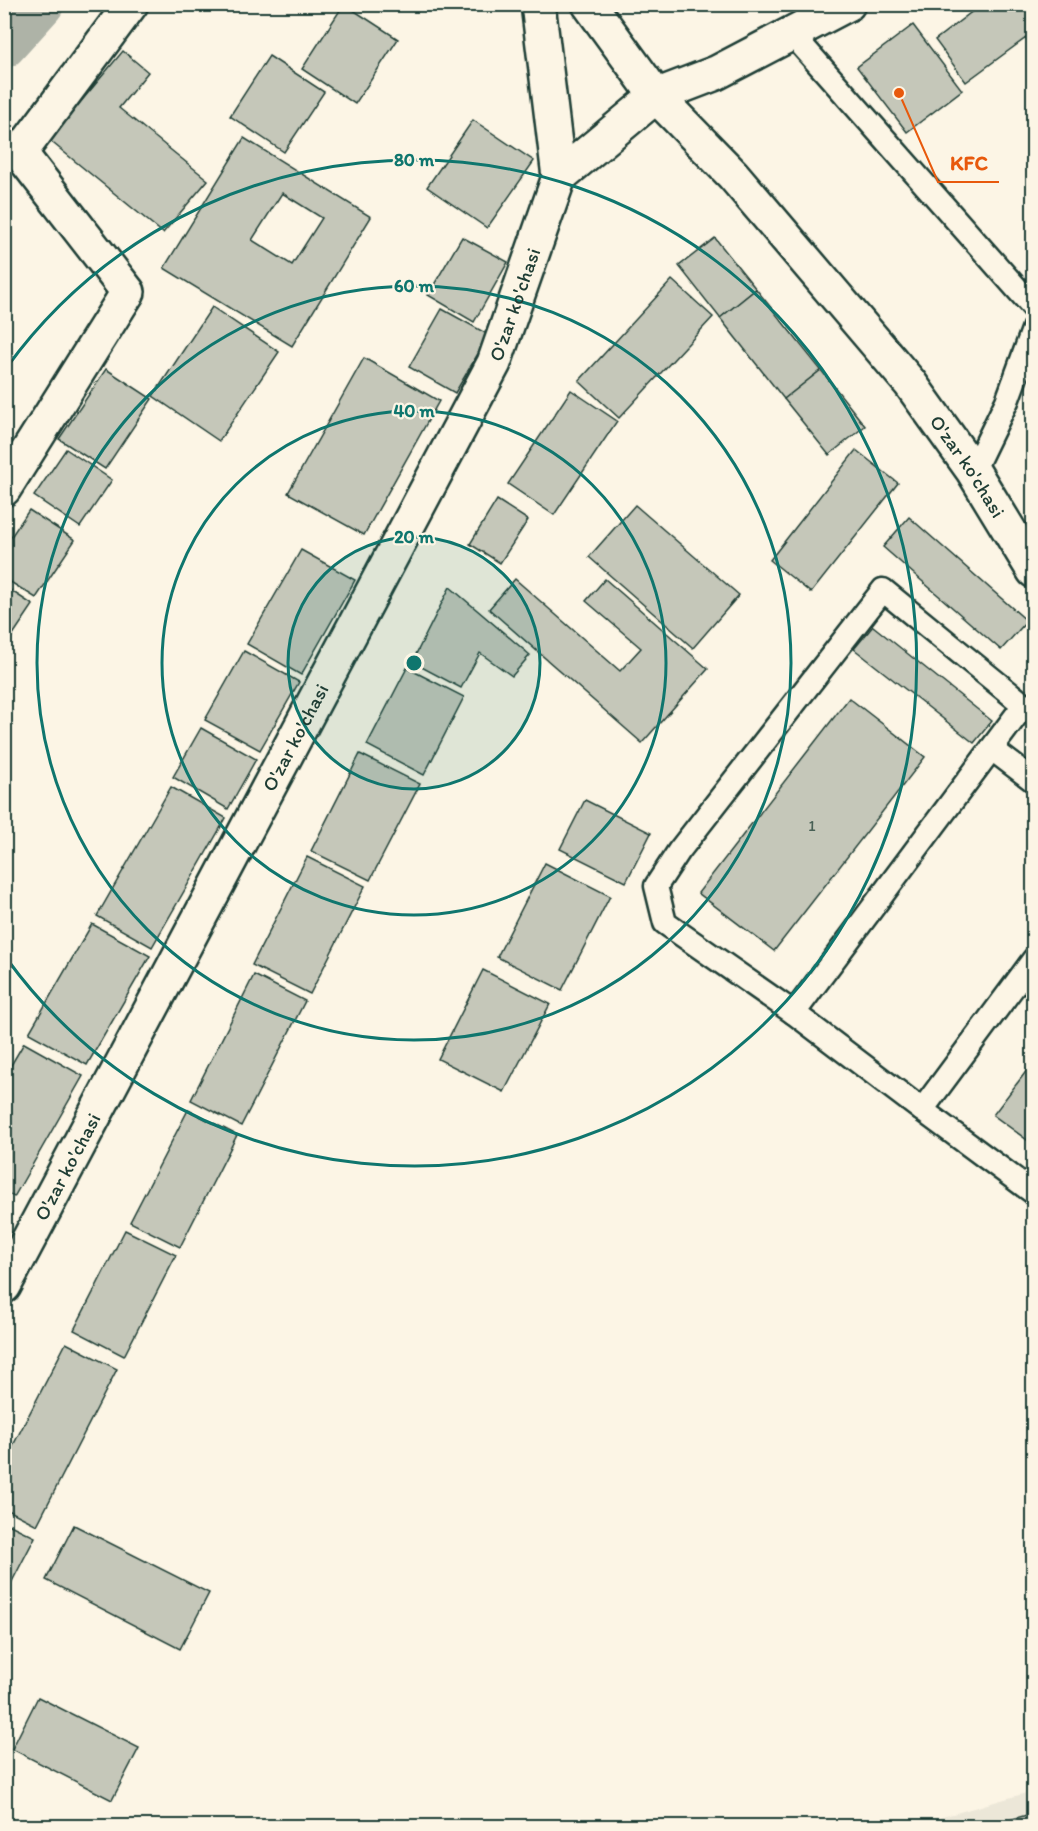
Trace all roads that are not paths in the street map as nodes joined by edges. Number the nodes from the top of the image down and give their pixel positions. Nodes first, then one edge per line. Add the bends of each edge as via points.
1 (131, 4) edge
2 (538, 4) edge
3 (589, 4) edge
4 (848, 4) edge
5 (791, 33) junction
6 (657, 96) junction
7 (12, 155) edge
8 (559, 177) junction
9 (1034, 308) edge
10 (1034, 327) edge
11 (973, 471) junction
12 (4, 489) edge
13 (1034, 571) edge
14 (1029, 705) edge
15 (992, 748) junction
16 (1034, 781) edge
17 (1034, 959) edge
18 (794, 1013) junction
19 (922, 1110) junction
20 (1034, 1193) edge
21 (4, 1286) edge

1 - 7 street
2 - 8 street
3 - 6 street, O'zar ko'chasi
4 - 5 street
5 - 6 street via 716,73
5 - 9 lane
6 - 8 street
6 - 11 street, O'zar ko'chasi via 733,175 902,374
7 - 12 street via 128,292
8 - 21 street, O'zar ko'chasi via 494,363
10 - 11 lane via 1007,401
11 - 13 street, O'zar ko'chasi
14 - 15 lane
14 - 18 lane via 884,590 679,851 656,886 665,923
15 - 16 lane
15 - 18 lane
17 - 19 lane
18 - 19 lane
19 - 20 lane

